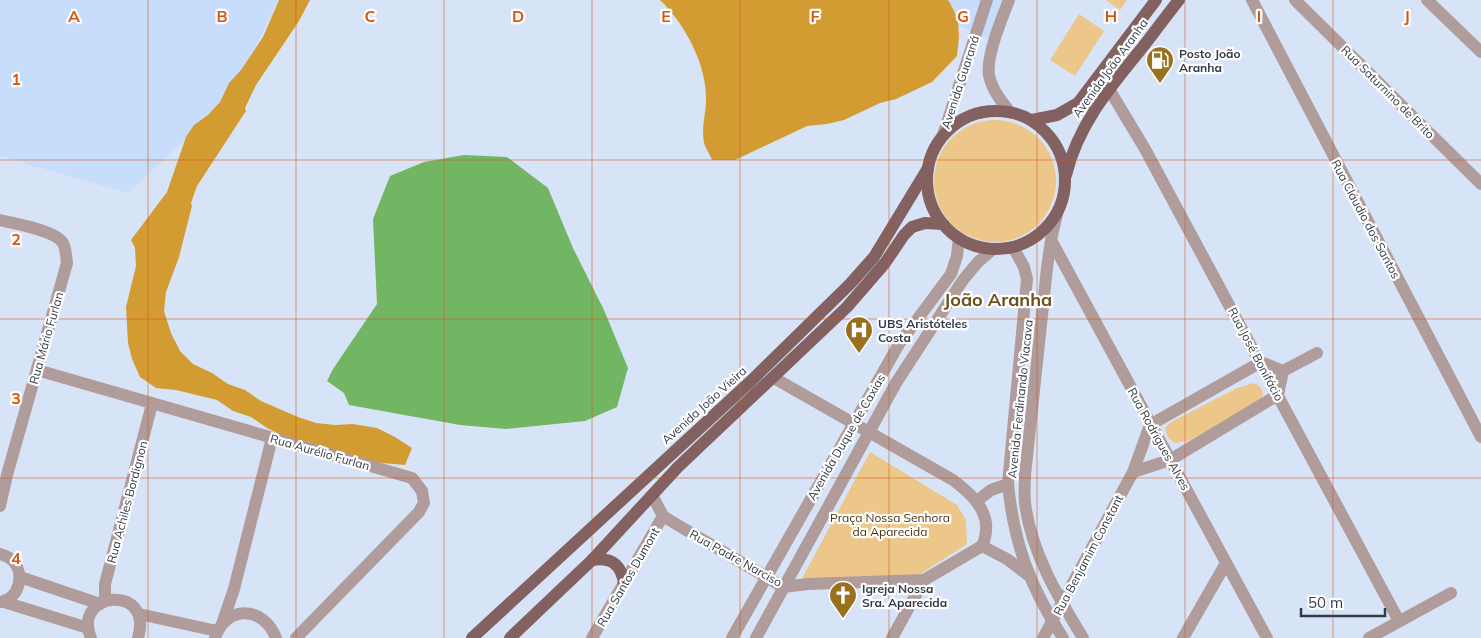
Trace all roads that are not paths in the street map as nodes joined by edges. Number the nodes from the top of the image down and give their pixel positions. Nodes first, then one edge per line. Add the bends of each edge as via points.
1 (987, 0) edge
2 (1009, 0) edge
3 (1156, 0) edge
4 (1179, 0) edge
5 (1252, 0) edge
6 (1295, 0) edge
7 (1427, 0) edge
8 (1478, 44) edge
9 (1110, 89) junction
10 (1010, 112) junction
11 (1032, 120) junction
12 (943, 135) junction
13 (928, 168) junction
14 (1065, 179) junction
15 (1481, 184) edge
16 (1058, 210) junction
17 (0, 220) edge
18 (942, 224) junction
19 (958, 238) junction
20 (1051, 240) junction
21 (1013, 247) junction
22 (993, 249) junction
23 (1317, 353) dead end
24 (1261, 362) junction
25 (37, 370) junction
26 (1283, 372) junction
27 (774, 378) junction
28 (1278, 395) junction
29 (152, 404) junction
30 (853, 424) junction
31 (1150, 425) junction
32 (870, 433) junction
33 (1481, 437) edge
34 (272, 438) junction
35 (1170, 460) junction
36 (1133, 472) junction
37 (3, 474) edge
38 (1008, 484) junction
39 (652, 495) junction
40 (977, 501) junction
41 (0, 506) edge
42 (664, 516) junction
43 (982, 546) junction
44 (0, 554) edge
45 (592, 560) junction
46 (1226, 563) junction
47 (1029, 575) junction
48 (766, 576) junction
49 (20, 577) junction
50 (924, 580) junction
51 (624, 583) junction
52 (783, 586) junction
53 (234, 589) junction
54 (1451, 593) dead end
55 (2, 602) edge
56 (102, 602) junction
57 (1062, 604) junction
58 (139, 614) junction
59 (240, 614) junction
60 (1399, 621) junction
61 (1052, 622) junction
62 (308, 626) junction
63 (218, 631) edge
64 (90, 633) edge
65 (138, 638) edge
66 (276, 638) edge
67 (296, 638) edge
68 (472, 638) edge
69 (510, 638) edge
70 (592, 638) edge
71 (732, 638) edge
72 (756, 638) edge
73 (892, 638) edge
74 (1043, 638) edge
75 (1063, 638) edge
76 (1083, 638) edge
77 (1183, 638) edge
78 (1267, 638) edge
79 (1369, 638) edge

1 - 12 street, Avenida Guaraná
2 - 10 street, Avenida Guaraná via 989,66 989,76
3 - 11 main road, Avenida João Aranha via 1078,103 1057,115
4 - 9 main road, Avenida João Aranha
5 - 33 street, Rua Cláudio dos Santos
6 - 15 street, Rua Saturnino de Brito
7 - 8 street
9 - 14 main road, Avenida João Aranha via 1082,129
9 - 24 street, Rua José Bonifácio
10 - 11 main road
10 - 12 main road via 992,110 973,114 957,122
11 - 14 main road via 1059,150
12 - 13 main road
13 - 18 main road via 927,188 932,207
13 - 68 main road, Avenida João Vieira via 874,257 850,284 751,381
14 - 16 main road via 1064,195
16 - 20 street, Avenida Ferdinando Viacava
16 - 21 main road via 1040,234
17 - 25 street, Rua Mário Furlan via 56,236 66,252 67,263
18 - 19 main road
18 - 27 main road via 925,223 912,227 847,307
19 - 22 main road via 975,246
19 - 30 street, Avenida Duque de Caxias via 958,256 951,274 899,344
20 - 31 street, Rua Rodrigues Alves
20 - 57 street, Avenida Ferdinando Viacava via 1025,475 1025,503 1042,564
21 - 22 main road
21 - 38 street, Avenida Ferdinando Viacava via 1027,279
22 - 32 street, Avenida Duque de Caxias via 963,280 896,383
23 - 26 street
24 - 26 street
24 - 28 street, Rua José Bonifácio
24 - 31 street
25 - 29 street, Rua Aurélio Furlan
25 - 37 street, Rua Mário Furlan
26 - 28 street
27 - 30 street
27 - 39 main road
28 - 35 street
28 - 60 street, Rua José Bonifácio
29 - 34 street, Rua Aurélio Furlan
29 - 56 street, Rua Achiles Bordignon
30 - 32 street
30 - 48 street, Avenida Duque de Caxias
31 - 35 street, Rua Rodrigues Alves
31 - 36 street, Rua Benjamim Constant
32 - 40 street via 953,480
32 - 52 street, Avenida Duque de Caxias
34 - 53 street
34 - 62 street, Rua Aurélio Furlan via 412,478 422,491 424,503 419,512
35 - 36 street
35 - 46 street, Rua Rodrigues Alves
36 - 57 street, Rua Benjamim Constant
37 - 41 street, Rua Mário Furlan
38 - 40 street via 991,490
38 - 47 street, Avenida Ferdinando Viacava via 1019,548
39 - 42 street, Rua Padre Narciso
39 - 45 main road
40 - 43 street via 986,524 986,538
42 - 48 street, Rua Padre Narciso
42 - 51 street, Rua Santos Dumont
43 - 47 street
43 - 50 street, Rua Padre Narciso
44 - 49 street via 14,562
45 - 51 main road via 615,563 620,568
45 - 69 main road
46 - 77 street
46 - 78 street, Rua Rodrigues Alves
47 - 61 street, Avenida Ferdinando Viacava
48 - 52 street, Rua Padre Narciso
48 - 71 street, Avenida Duque de Caxias
49 - 55 street via 19,587 13,596
49 - 56 street
50 - 52 street, Rua Padre Narciso
50 - 73 street
51 - 70 street, Rua Santos Dumont
52 - 72 street, Avenida Duque de Caxias
53 - 59 street
53 - 63 street
54 - 60 street
55 - 64 street
56 - 58 street via 124,601
56 - 64 street via 90,614
57 - 61 street, Rua Benjamim Constant
57 - 76 street, Avenida Ferdinando Viacava
58 - 63 street
58 - 65 street via 142,627
59 - 63 street via 230,617
59 - 66 street via 249,613 266,621
60 - 79 street
61 - 74 street, Rua Benjamim Constant
61 - 75 street, Avenida Ferdinando Viacava
62 - 66 street, Rua Aurélio Furlan
62 - 67 street, Rua Aurélio Furlan

